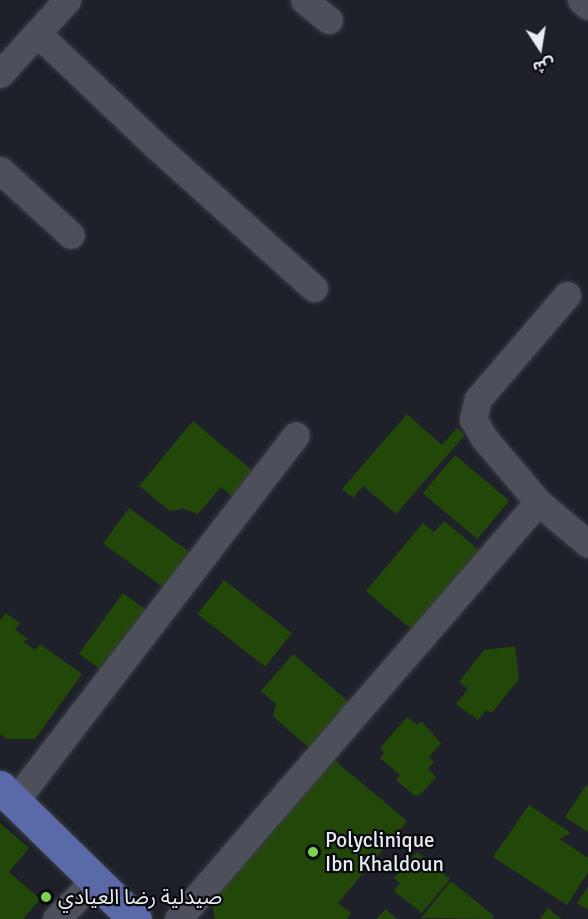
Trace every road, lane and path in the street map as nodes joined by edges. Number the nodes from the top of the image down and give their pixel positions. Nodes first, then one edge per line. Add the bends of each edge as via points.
1 (304, 0) edge
2 (581, 0) edge
3 (56, 4) edge
4 (588, 6) edge
5 (329, 20) dead end
6 (37, 33) junction
7 (0, 74) edge
8 (0, 170) edge
9 (71, 235) dead end
10 (314, 288) dead end
11 (567, 295) dead end
12 (296, 435) dead end
13 (538, 502) junction
14 (588, 544) edge
15 (8, 794) edge
16 (96, 879) junction
17 (56, 919) edge
18 (135, 919) edge
19 (178, 919) edge

1 - 5 street
2 - 4 street
3 - 6 street
6 - 7 street
6 - 10 street
8 - 9 street
11 - 13 street via 478,399 473,419 484,438
12 - 15 street
13 - 14 street
13 - 19 street
15 - 16 main road
16 - 17 street
16 - 18 main road

